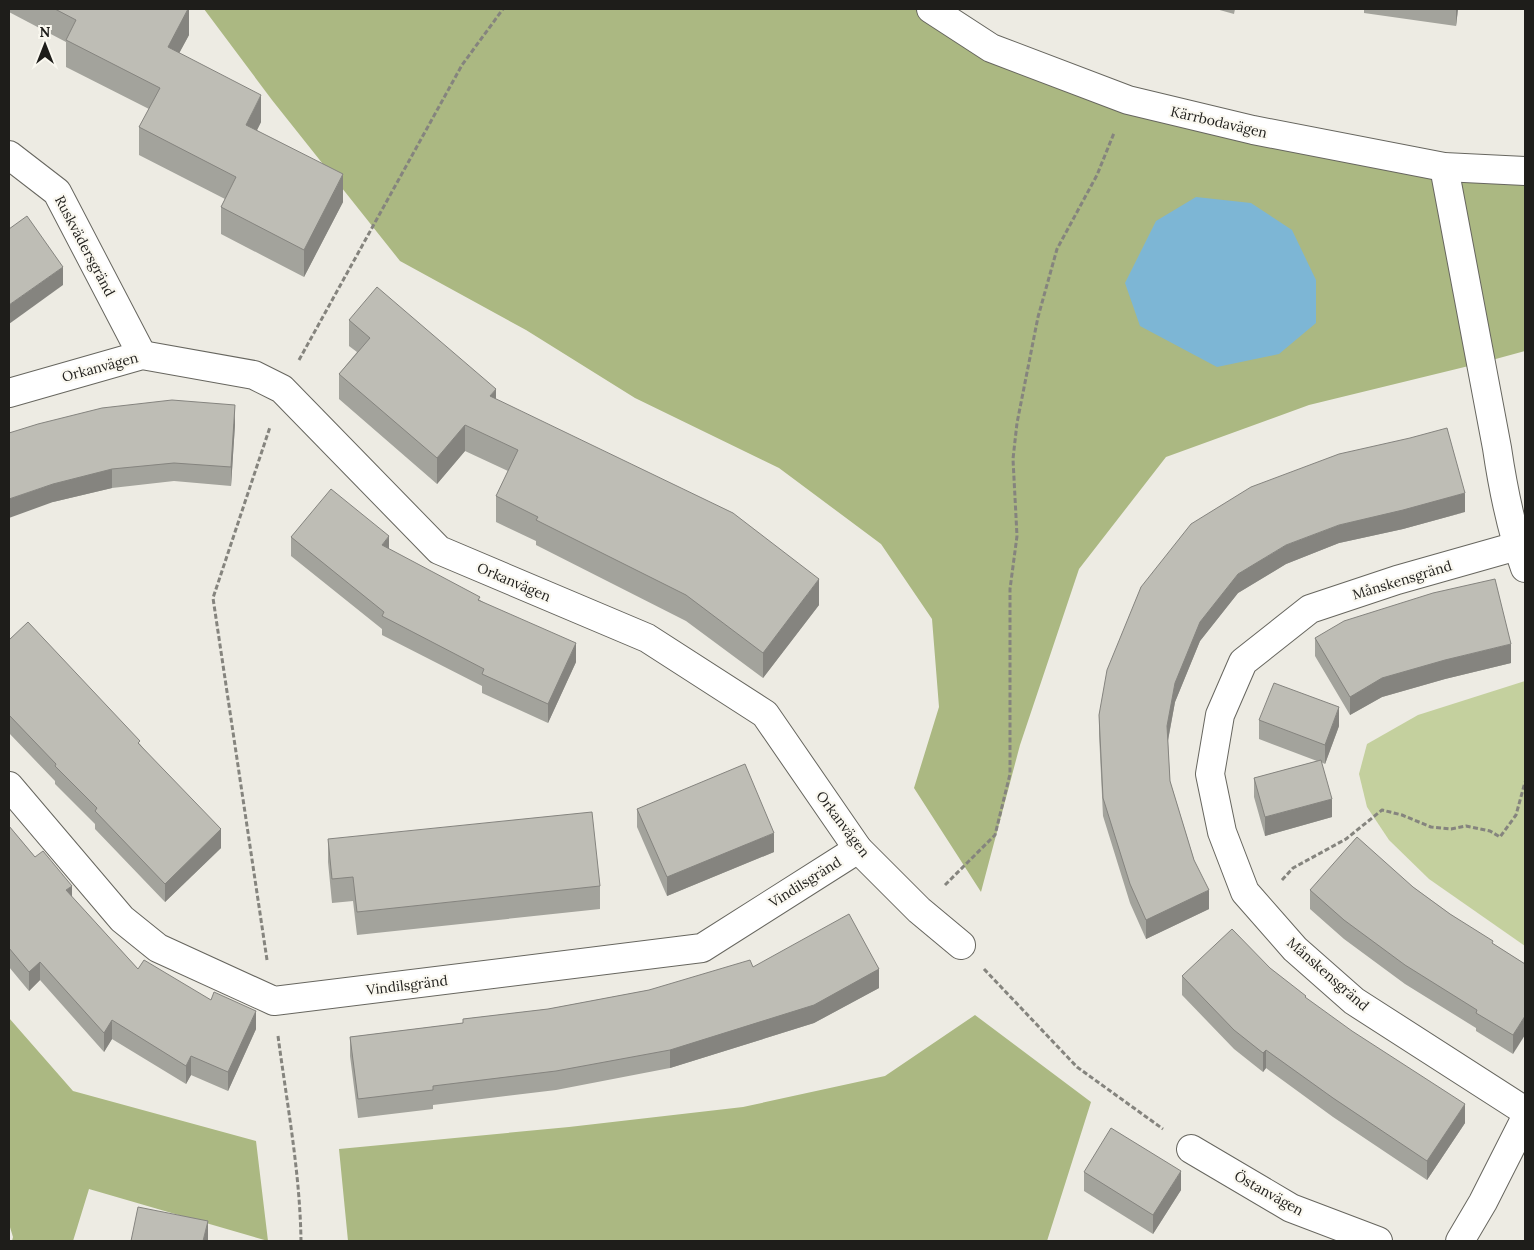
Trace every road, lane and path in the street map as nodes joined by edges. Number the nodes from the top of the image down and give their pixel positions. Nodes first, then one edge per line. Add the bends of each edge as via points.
1 (503, 9) edge
2 (931, 9) edge
3 (1128, 100) junction
4 (9, 155) edge
5 (1444, 167) junction
6 (1525, 171) edge
7 (142, 354) junction
8 (282, 389) junction
9 (9, 393) edge
10 (1521, 557) edge
11 (1525, 782) edge
12 (9, 786) edge
13 (858, 849) junction
14 (1257, 905) junction
15 (919, 910) junction
16 (961, 945) joint
17 (274, 1001) junction
18 (1525, 1112) edge
19 (1525, 1119) edge
20 (1191, 1149) joint
21 (301, 1241) edge
22 (1378, 1241) edge
23 (1460, 1241) edge

1 - 8 path via 462,65
2 - 3 street, Kärrbodavägen via 991,48
3 - 5 street, Kärrbodavägen via 1253,130
3 - 15 path via 1097,175 1057,249 1038,317 1017,423 1013,459 1017,536 1010,589 1010,774 995,836
4 - 7 street, Ruskvädersgränd via 57,192
5 - 6 street, Kärrbodavägen
5 - 10 street via 1504,495
7 - 8 street, Orkanvägen via 254,375
7 - 9 street, Orkanvägen
8 - 13 street, Orkanvägen via 439,550 647,638 765,714
8 - 17 path via 213,598
10 - 14 street, Månskensgränd via 1397,580 1310,609 1243,662 1220,715 1210,774 1222,832 1246,892
11 - 14 path via 1516,815 1500,837 1490,831 1466,826 1452,829 1431,827 1382,810 1346,839 1293,868
12 - 17 street via 122,919 158,948
13 - 15 street, Orkanvägen
13 - 17 street, Vindilsgränd via 702,948
14 - 18 street, Månskensgränd via 1295,949 1354,1000
15 - 16 street, Orkanvägen
16 - 20 path via 1077,1067
17 - 21 path via 294,1153
19 - 23 street
20 - 22 street, Östanvägen via 1291,1208

